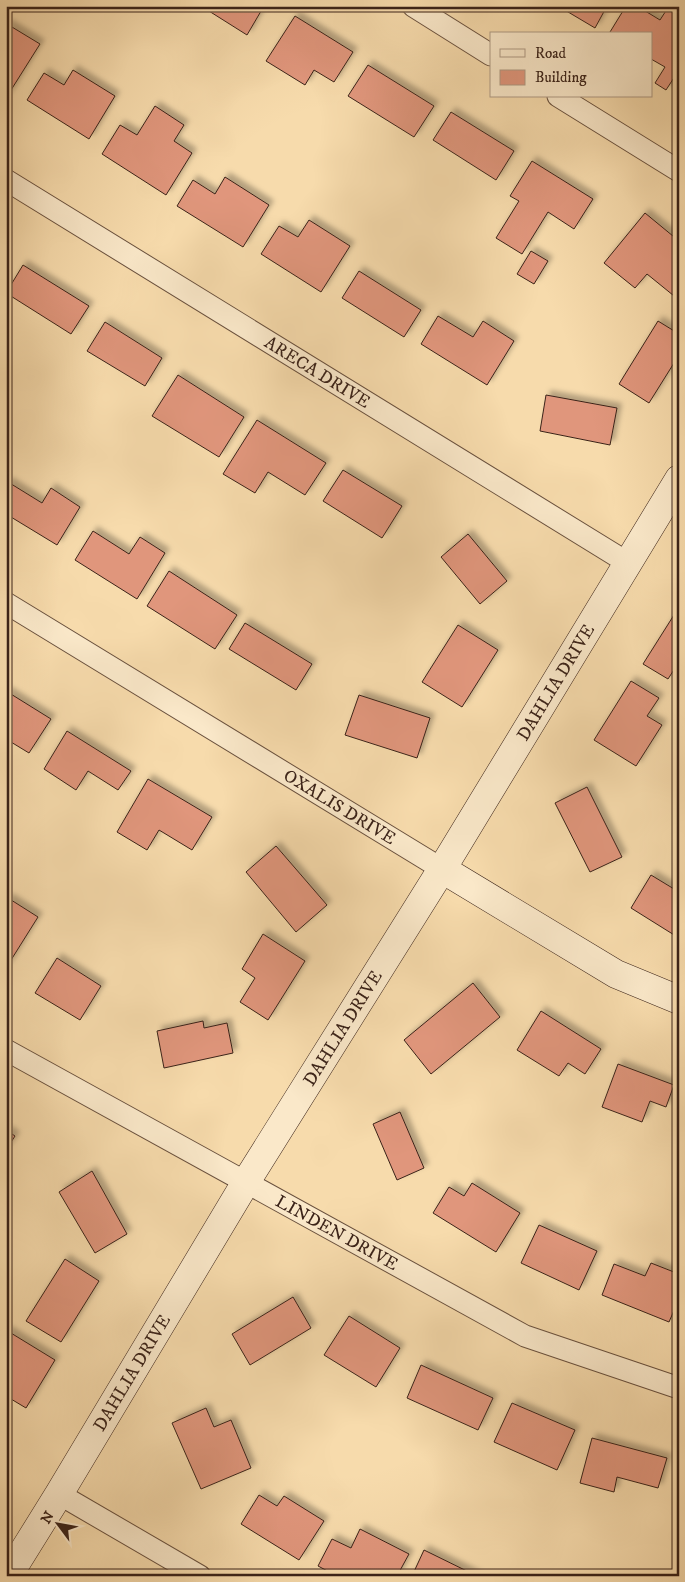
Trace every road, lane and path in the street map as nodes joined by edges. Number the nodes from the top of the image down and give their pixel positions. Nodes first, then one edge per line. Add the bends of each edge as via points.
1 (412, 6) edge
2 (490, 54) edge
3 (561, 98) edge
4 (679, 171) edge
5 (6, 180) edge
6 (679, 479) edge
7 (628, 563) junction
8 (6, 603) edge
9 (442, 869) junction
10 (679, 1000) edge
11 (6, 1050) edge
12 (246, 1182) junction
13 (679, 1388) edge
14 (59, 1494) junction
15 (8, 1576) edge
16 (200, 1576) edge

1 - 2 street
3 - 4 street
5 - 7 street, ARECA DRIVE
6 - 7 street, DAHLIA DRIVE
7 - 9 street, DAHLIA DRIVE
8 - 9 street, OXALIS DRIVE
9 - 10 street, OXALIS DRIVE via 616,974
9 - 12 street, DAHLIA DRIVE
11 - 12 street, LINDEN DRIVE
12 - 13 street, LINDEN DRIVE via 526,1336
12 - 14 street, DAHLIA DRIVE
14 - 15 street, DAHLIA DRIVE
14 - 16 street

